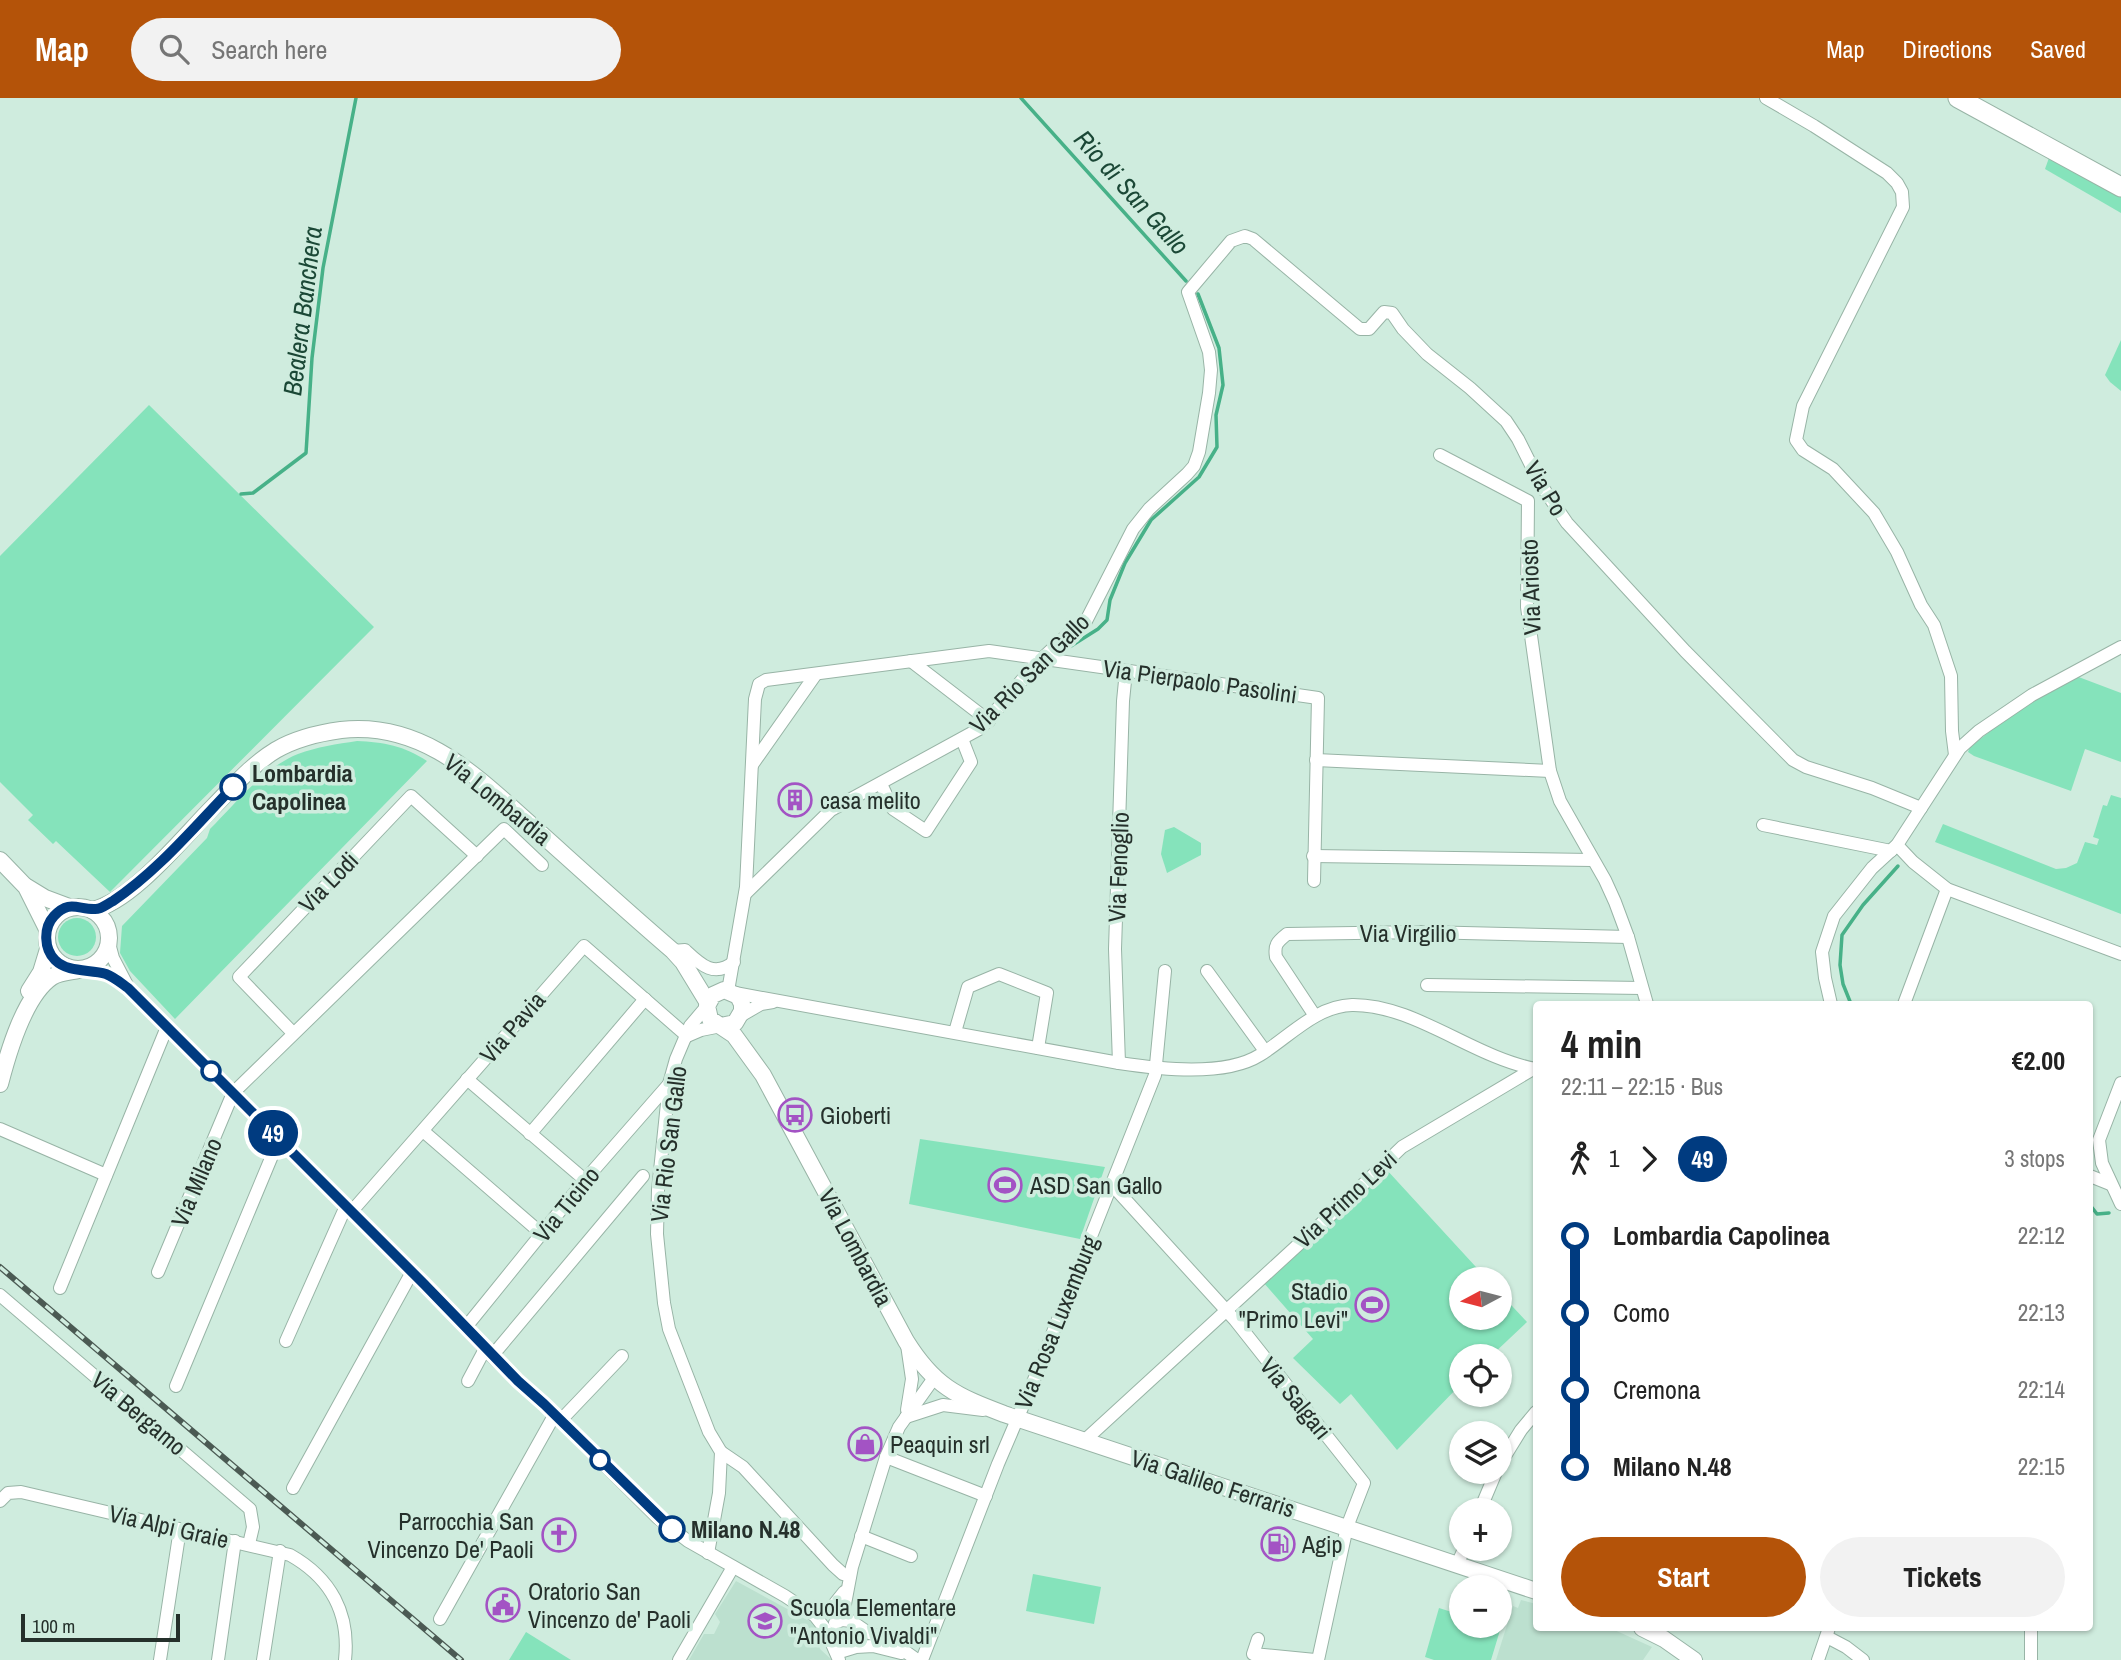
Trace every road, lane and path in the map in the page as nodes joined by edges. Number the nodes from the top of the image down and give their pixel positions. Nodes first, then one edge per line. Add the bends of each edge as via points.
1 (1766, 98) edge
2 (1958, 98) edge
3 (1984, 98) edge
4 (2121, 172) edge
5 (2121, 187) edge
6 (1188, 292) joint
7 (1440, 455) dead end
8 (2121, 647) edge
9 (1043, 660) junction
10 (911, 661) junction
11 (1126, 671) junction
12 (816, 674) junction
13 (989, 721) junction
14 (962, 739) junction
15 (1955, 755) junction
16 (1317, 760) junction
17 (751, 765) junction
18 (1550, 771) junction
19 (881, 784) junction
20 (1921, 808) junction
21 (1763, 825) dead end
22 (1894, 848) junction
23 (477, 856) junction
24 (1313, 856) junction
25 (0, 860) edge
26 (1592, 860) junction
27 (542, 865) dead end
28 (1314, 881) dead end
29 (26, 887) junction
30 (131, 889) junction
31 (1947, 889) junction
32 (745, 894) junction
33 (69, 907) junction
34 (93, 910) junction
35 (47, 929) junction
36 (1628, 937) junction
37 (109, 938) junction
38 (48, 949) junction
39 (2121, 954) edge
40 (678, 956) junction
41 (734, 962) junction
42 (81, 970) junction
43 (1165, 971) dead end
44 (1208, 971) dead end
45 (1427, 985) dead end
46 (128, 988) junction
47 (1642, 988) junction
48 (728, 992) junction
49 (645, 999) junction
50 (1646, 1001) edge
51 (1830, 1001) edge
52 (1905, 1001) edge
53 (777, 1002) junction
54 (707, 1004) junction
55 (742, 1015) junction
56 (1315, 1016) junction
57 (721, 1026) junction
58 (167, 1027) junction
59 (956, 1032) junction
60 (293, 1033) junction
61 (687, 1036) junction
62 (1038, 1048) junction
63 (0, 1050) edge
64 (1265, 1051) junction
65 (1119, 1063) junction
66 (1156, 1068) junction
67 (1533, 1068) edge
68 (1533, 1070) edge
69 (764, 1075) junction
70 (467, 1079) junction
71 (2121, 1083) edge
72 (0, 1084) edge
73 (670, 1084) junction
74 (233, 1093) junction
75 (0, 1129) edge
76 (423, 1131) junction
77 (530, 1134) junction
78 (279, 1139) junction
79 (106, 1175) junction
80 (643, 1176) dead end
81 (2093, 1177) edge
82 (585, 1180) junction
83 (2110, 1184) junction
84 (1112, 1185) junction
85 (2121, 1204) edge
86 (349, 1209) junction
87 (542, 1234) junction
88 (158, 1272) dead end
89 (412, 1272) junction
90 (60, 1288) dead end
91 (0, 1295) edge
92 (1226, 1310) junction
93 (466, 1327) junction
94 (286, 1341) dead end
95 (906, 1341) junction
96 (489, 1352) junction
97 (622, 1356) dead end
98 (934, 1378) junction
99 (468, 1381) dead end
100 (176, 1386) dead end
101 (1010, 1416) junction
102 (1533, 1416) edge
103 (558, 1417) junction
104 (905, 1418) junction
105 (1084, 1441) junction
106 (1512, 1445) edge
107 (721, 1452) junction
108 (886, 1457) junction
109 (293, 1488) dead end
110 (986, 1496) junction
111 (0, 1501) edge
112 (1347, 1527) junction
113 (180, 1529) junction
114 (861, 1536) junction
115 (235, 1541) junction
116 (249, 1544) junction
117 (279, 1551) junction
118 (708, 1553) junction
119 (911, 1556) dead end
120 (1459, 1561) edge
121 (1457, 1565) junction
122 (733, 1567) junction
123 (850, 1579) junction
124 (1533, 1590) edge
125 (785, 1595) junction
126 (820, 1610) junction
127 (440, 1619) dead end
128 (848, 1623) junction
129 (1648, 1631) edge
130 (2031, 1631) edge
131 (1828, 1632) edge
132 (1258, 1639) dead end
133 (831, 1641) junction
134 (852, 1652) edge
135 (915, 1658) edge
136 (160, 1660) edge
137 (218, 1660) edge
138 (263, 1660) edge
139 (345, 1660) edge
140 (679, 1660) edge
141 (839, 1660) edge
142 (1316, 1660) edge
143 (1694, 1660) edge
144 (1818, 1660) edge
145 (1863, 1660) edge
146 (2031, 1660) edge

1 - 15 street via 1887,173 1902,192 1903,207 1803,407 1796,440 1803,450 1833,469 1874,513 1934,625 1951,676
2 - 5 highway
3 - 4 highway
6 - 9 street, Via Rio San Gallo via 1209,352 1210,370 1196,459 1133,529 1086,621
6 - 20 street, Via Po via 1231,241 1245,236 1360,329 1369,329 1384,312 1392,313 1427,354 1506,421 1567,523 1793,760
7 - 18 street, Via Ariosto via 1528,501 1527,607
8 - 15 street via 2032,695 1979,731
9 - 10 street, Via Pierpaolo Pasolini via 989,651
9 - 11 street, Via Pierpaolo Pasolini
9 - 13 street, Via Rio San Gallo
10 - 12 street, Via Pierpaolo Pasolini
10 - 13 street
11 - 16 street, Via Pierpaolo Pasolini via 1318,698
11 - 65 street, Via Fenoglio via 1115,949
12 - 17 street
12 - 17 street, Via Pierpaolo Pasolini via 759,684
13 - 14 street, Via Rio San Gallo
14 - 19 street, Via Rio San Gallo
14 - 19 street via 971,762 926,831 893,809
15 - 20 street
16 - 18 street
16 - 24 street, Via Pierpaolo Pasolini
17 - 32 street
18 - 26 street via 1560,801
19 - 32 street, Via Rio San Gallo via 831,810
20 - 22 street
21 - 22 street
22 - 31 street
22 - 51 street via 1847,898 1826,934 1822,952
23 - 27 street via 504,829
23 - 60 street
23 - 60 street, Via Lodi via 411,796 239,977
24 - 26 street
24 - 28 street, Via Pierpaolo Pasolini
25 - 29 main road
26 - 36 street
29 - 33 main road
29 - 35 main road
30 - 34 main road
30 - 37 main road via 118,907
30 - 40 main road, Via Lombardia via 275,750 313,735 351,729 405,735 438,750 481,781
31 - 39 street
31 - 52 street
32 - 41 street
33 - 34 main road
33 - 35 main road via 55,915
34 - 37 main road via 106,924
35 - 38 main road
36 - 47 street
36 - 56 street, Via Virgilio via 1287,934 1277,942 1276,957
37 - 42 main road via 104,956
37 - 46 street
38 - 42 main road via 56,961
38 - 63 main road via 41,972
40 - 41 street via 685,950 712,971
40 - 48 main road, Via Lombardia via 704,981
40 - 54 main road, Via Lombardia
41 - 48 street
42 - 46 street via 110,975
42 - 72 main road via 59,974 43,986 14,1039
43 - 66 street, Via Rosa Luxemburg
44 - 64 street
45 - 47 street
46 - 58 street
47 - 50 street
48 - 53 street
48 - 54 main road via 713,995
48 - 55 main road via 742,1004
49 - 61 street, Via Pavia
49 - 70 street, Via Pavia via 584,946
49 - 77 street
53 - 55 street via 761,1004
53 - 59 street
54 - 57 main road via 710,1019
54 - 61 street, Via Rio San Gallo
55 - 57 main road via 732,1025
55 - 69 main road, Via Lombardia
56 - 64 street
56 - 67 street via 1350,1005 1383,1008
57 - 61 street, Via Rio San Gallo
57 - 69 main road, Via Lombardia via 734,1035
58 - 74 street
58 - 79 street
59 - 62 street
59 - 62 street via 968,987 999,974 1047,993
60 - 74 street
61 - 73 street, Via Rio San Gallo
62 - 65 street
64 - 66 street via 1237,1065
65 - 66 street
66 - 84 street, Via Rosa Luxemburg
68 - 92 street, Via Primo Levi via 1402,1147
69 - 95 main road, Via Lombardia
70 - 76 street, Via Pavia
70 - 77 street
71 - 83 street via 2099,1140
73 - 82 street, Via Ticino
73 - 107 street, Via Rio San Gallo via 658,1190 663,1303 709,1432
74 - 78 street
74 - 88 street, Via Milano
75 - 79 street
76 - 86 street, Via Pavia
76 - 87 street
77 - 82 street
78 - 86 street
78 - 100 street
79 - 90 street
80 - 96 street
81 - 83 street
82 - 87 street, Via Ticino
83 - 85 street
84 - 92 street, Via Salgari
84 - 101 street, Via Rosa Luxemburg via 1037,1376
86 - 89 street
86 - 94 street, Via Pavia
87 - 93 street, Via Ticino
89 - 93 street
89 - 109 street
91 - 116 street, Via Bergamo via 250,1509 253,1527
92 - 105 street, Via Primo Levi
92 - 112 street, Via Salgari via 1364,1482
93 - 96 street
95 - 98 main road, Via Lombardia
95 - 104 street via 912,1379
96 - 99 street
96 - 103 street
97 - 103 street
98 - 101 main road, Via Galileo Ferraris via 960,1396
98 - 104 street
101 - 104 street via 943,1405
101 - 105 main road, Via Galileo Ferraris
101 - 110 street, Via Rosa Luxemburg
102 - 106 street
103 - 118 street via 658,1517
103 - 127 street
104 - 108 street
105 - 112 main road, Via Galileo Ferraris
107 - 118 street
107 - 123 street, Via Rio San Gallo via 743,1467
108 - 110 street
108 - 114 street
110 - 135 street, Via Rosa Luxemburg
111 - 113 street, Via Alpi Graie via 8,1493 21,1492
112 - 121 main road, Via Galileo Ferraris
112 - 142 street
113 - 115 street, Via Alpi Graie
113 - 136 street
114 - 119 street
114 - 123 street
115 - 116 street, Via Alpi Graie
115 - 137 street
116 - 117 street, Via Alpi Graie
117 - 138 street
117 - 139 street, Via Alpi Graie via 302,1561 328,1589 345,1623
118 - 122 street
120 - 121 street
121 - 124 main road, Via Galileo Ferraris
122 - 125 street
122 - 140 street
123 - 126 street via 832,1607
123 - 128 street
125 - 126 street
125 - 133 street via 815,1616
126 - 128 street
128 - 133 street via 831,1627
128 - 134 street via 860,1639
128 - 135 street via 889,1640
129 - 143 main road
130 - 146 street
131 - 144 street
131 - 145 street
132 - 142 street via 1254,1654
133 - 134 street
133 - 141 street
134 - 135 street via 873,1646

